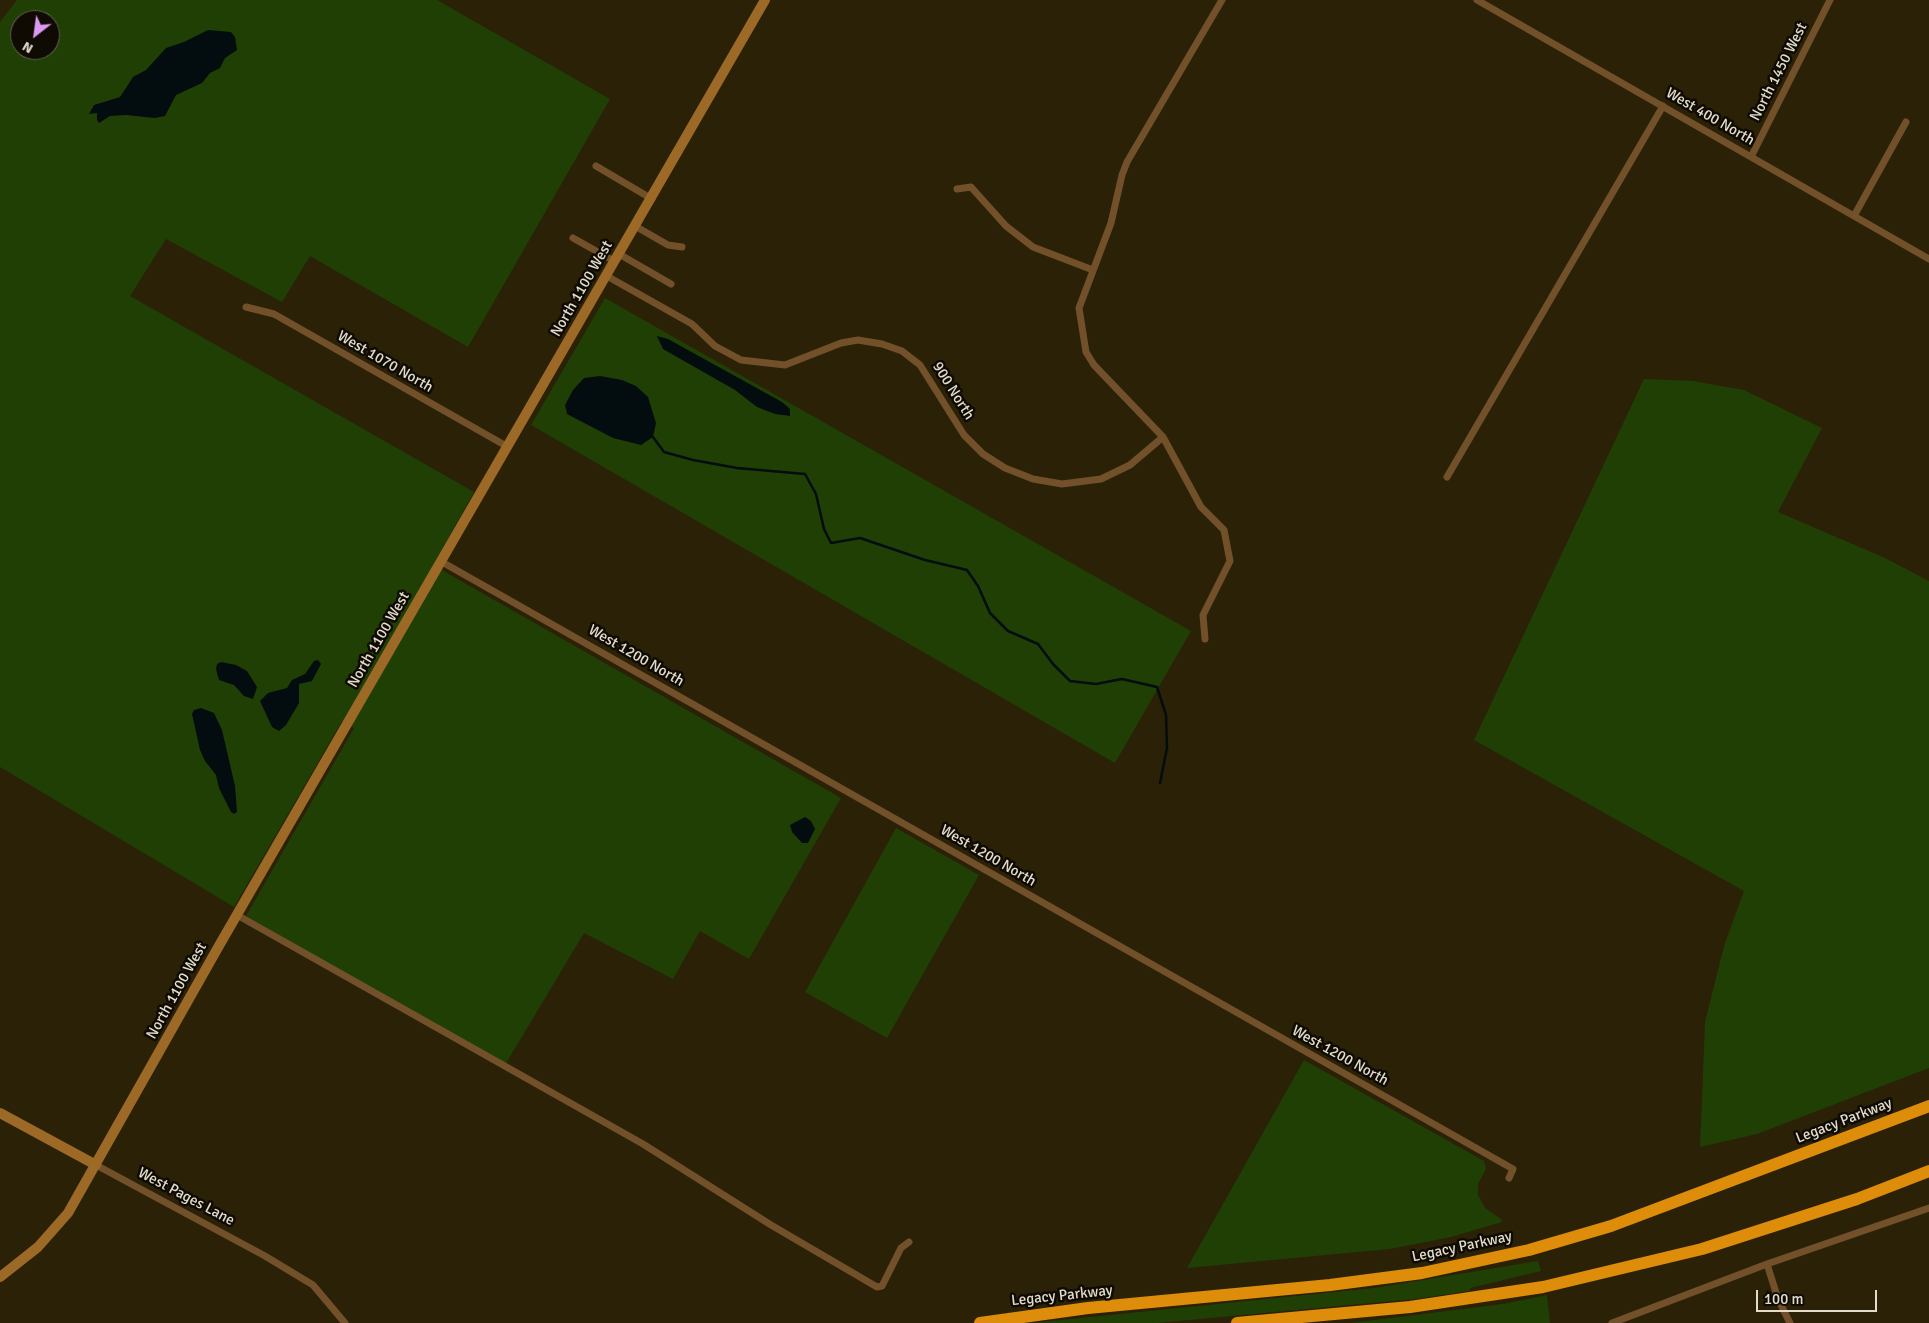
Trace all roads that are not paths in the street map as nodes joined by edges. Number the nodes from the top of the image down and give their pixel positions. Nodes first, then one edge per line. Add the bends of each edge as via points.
1 (765, 0) edge
2 (1222, 0) edge
3 (1477, 0) edge
4 (1830, 0) edge
5 (1663, 106) junction
6 (1906, 122) dead end
7 (1751, 157) junction
8 (596, 166) dead end
9 (957, 189) dead end
10 (652, 199) junction
11 (1854, 216) junction
12 (635, 226) junction
13 (573, 238) dead end
14 (682, 247) dead end
15 (617, 257) junction
16 (1929, 259) edge
17 (1093, 270) junction
18 (605, 275) junction
19 (671, 284) dead end
20 (246, 307) dead end
21 (1163, 436) junction
22 (508, 447) junction
23 (1447, 477) dead end
24 (442, 562) junction
25 (1205, 639) dead end
26 (237, 915) junction
27 (1929, 1106) edge
28 (0, 1113) edge
29 (96, 1165) junction
30 (1929, 1171) edge
31 (1509, 1178) dead end
32 (1929, 1208) edge
33 (909, 1242) dead end
34 (1767, 1264) junction
35 (0, 1278) edge
36 (345, 1323) edge
37 (980, 1323) edge
38 (1237, 1323) edge
39 (1612, 1323) edge
40 (1790, 1323) edge

1 - 10 street, North 1100 West
2 - 17 street via 1127,162 1112,223
3 - 5 street, West 400 North
4 - 7 street, North 1450 West
5 - 7 street, West 400 North
5 - 23 street
6 - 11 street
7 - 11 street, West 400 North
8 - 10 street
9 - 17 street via 971,187 1006,226 1033,247
10 - 12 street, North 1100 West
11 - 16 street, West 400 North
12 - 14 street via 668,245
12 - 15 street, North 1100 West
13 - 15 street
15 - 18 street, North 1100 West
15 - 19 street
17 - 21 street via 1079,308 1086,352 1094,365
18 - 21 street, 900 North via 692,324 715,346 742,360 785,365 840,343 858,340 902,351 920,365 964,435 983,454 1005,468 1033,479 1062,484 1101,479 1130,464
18 - 22 street, North 1100 West
20 - 22 street, West 1070 North via 274,314
21 - 25 street via 1201,507 1224,530 1230,561 1202,615
22 - 24 street, North 1100 West
24 - 26 street, North 1100 West
24 - 31 street, West 1200 North via 1513,1169
26 - 29 street, North 1100 West
26 - 33 street via 643,1144 877,1287 882,1286 901,1248
27 - 37 highway, Legacy Parkway via 1612,1226 1528,1250 1422,1273 1088,1308
28 - 29 street, West Pages Lane
29 - 35 street, North 1100 West via 52,1234
29 - 36 street, West Pages Lane via 313,1285
30 - 38 highway via 1857,1199 1702,1250 1543,1287 1410,1307
32 - 34 street
34 - 39 street
34 - 40 street

